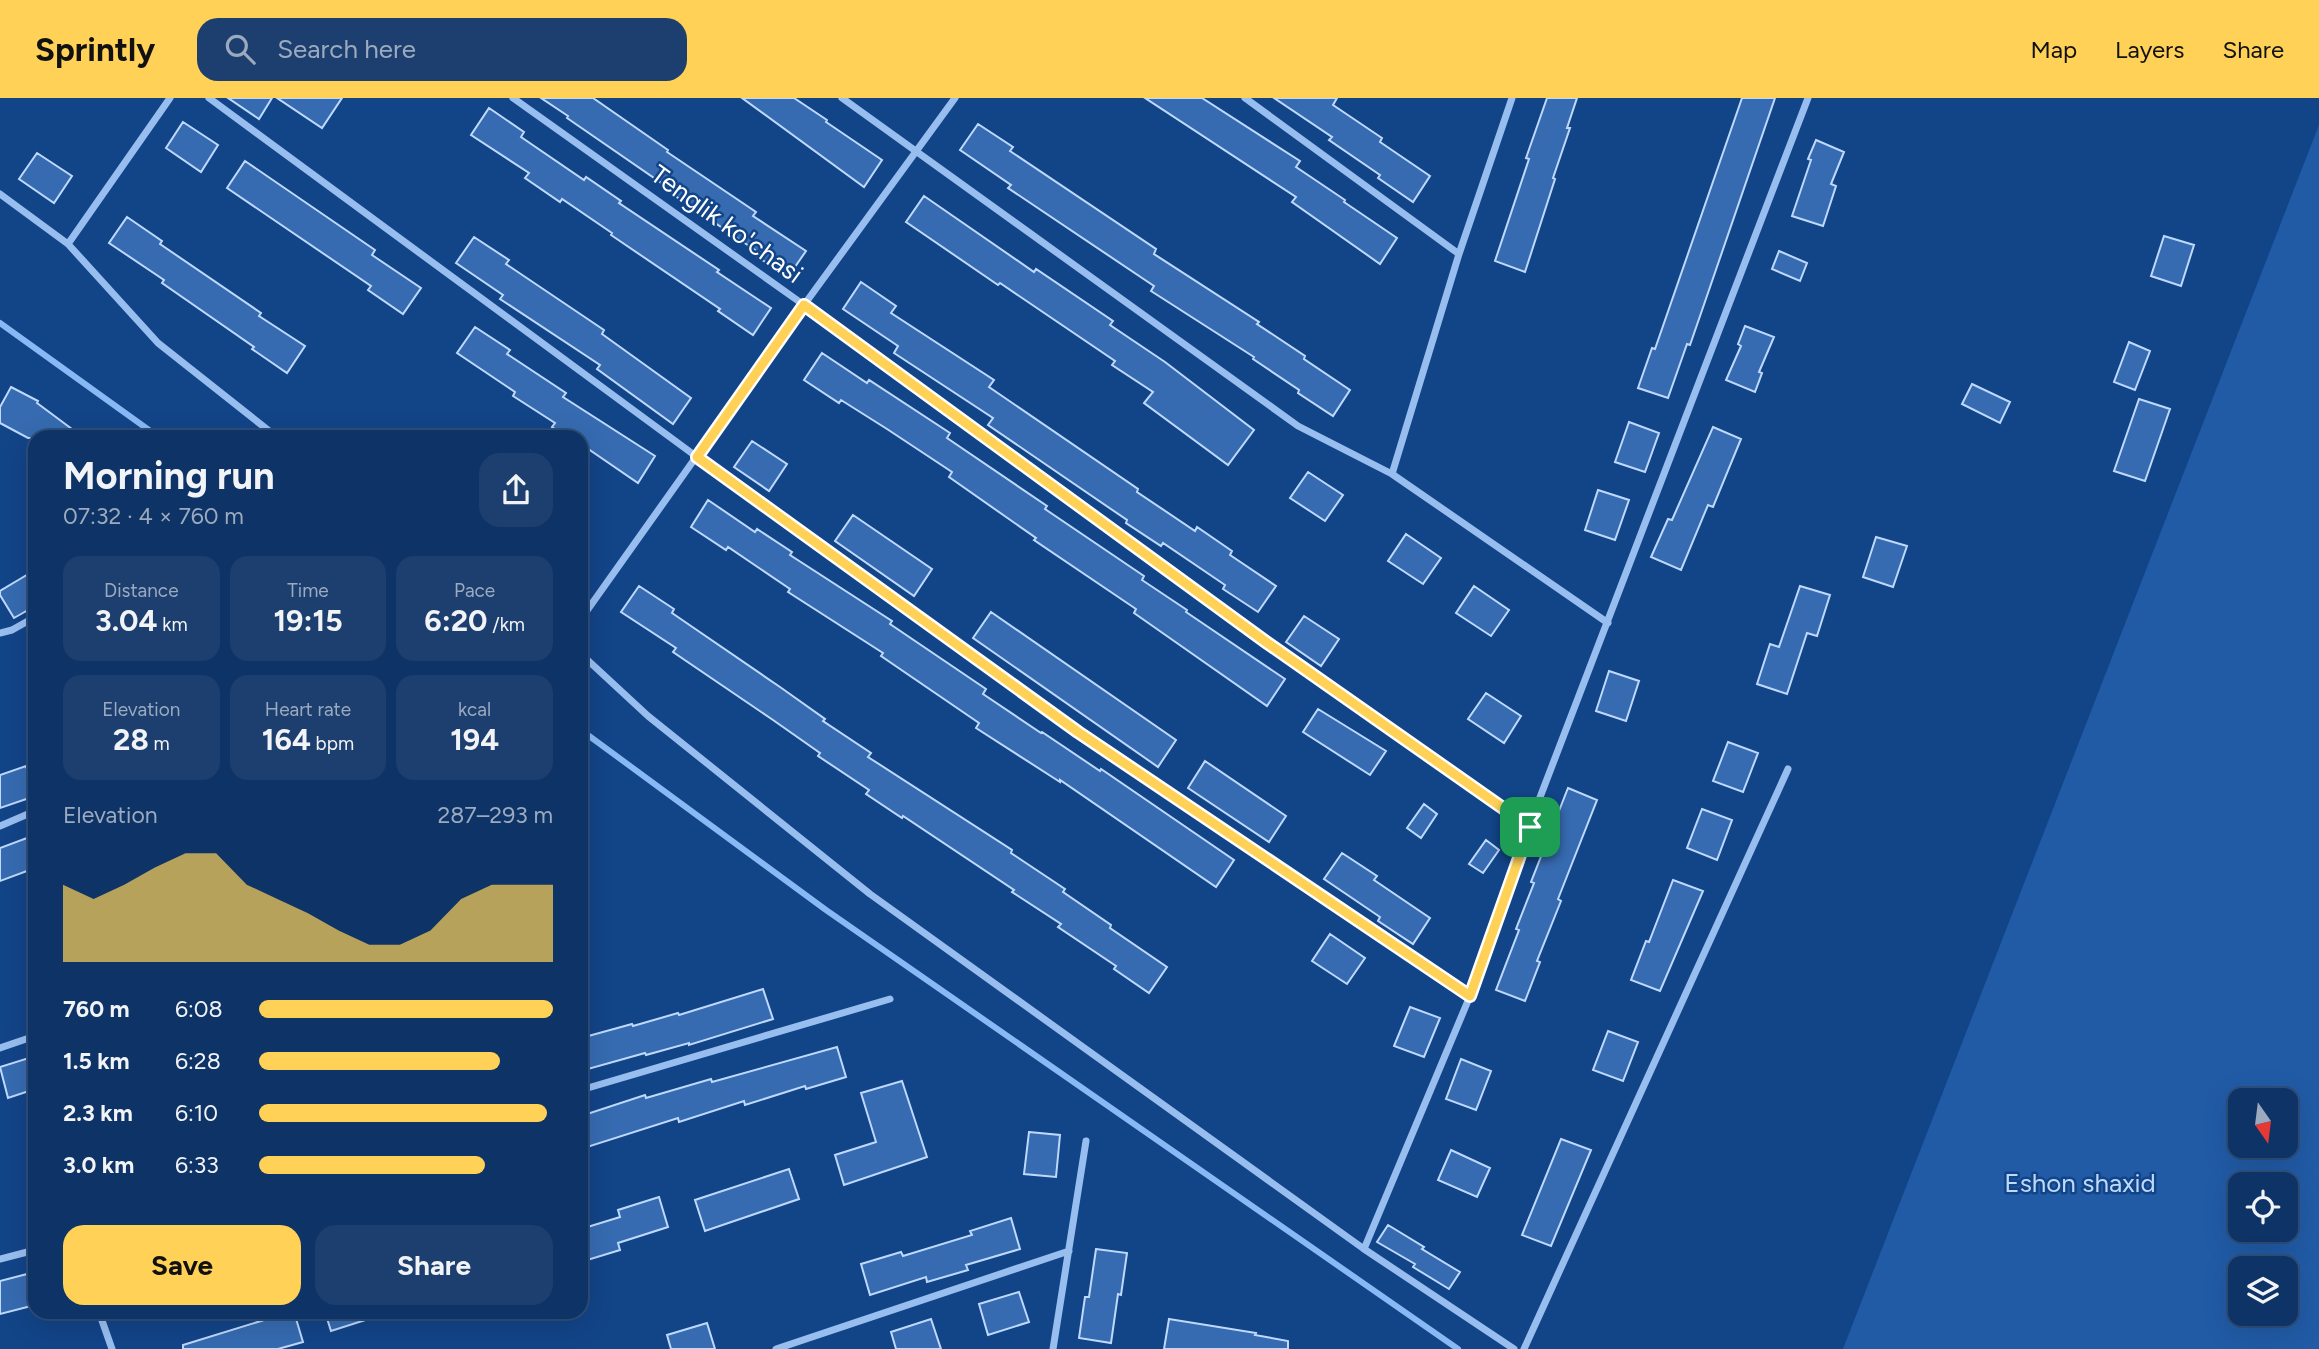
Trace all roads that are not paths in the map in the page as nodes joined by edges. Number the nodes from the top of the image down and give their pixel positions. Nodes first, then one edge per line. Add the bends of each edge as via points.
1 (170, 98) edge
2 (209, 98) edge
3 (513, 98) edge
4 (842, 98) edge
5 (955, 98) edge
6 (1245, 98) edge
7 (1512, 98) edge
8 (1808, 98) edge
9 (916, 151) junction
10 (0, 194) edge
11 (68, 244) junction
12 (1459, 254) junction
13 (804, 305) junction
14 (268, 430) edge
15 (697, 457) junction
16 (1392, 474) junction
17 (588, 609) edge
18 (28, 621) edge
19 (1608, 623) junction
20 (0, 633) edge
21 (588, 660) edge
22 (1788, 769) dead end
23 (28, 814) edge
24 (0, 826) edge
25 (1530, 827) junction
26 (1470, 996) junction
27 (890, 999) dead end
28 (28, 1038) edge
29 (0, 1048) edge
30 (588, 1088) edge
31 (1086, 1140) dead end
32 (1364, 1249) junction
33 (1069, 1251) junction
34 (28, 1252) edge
35 (0, 1259) edge
36 (101, 1319) edge
37 (112, 1349) edge
38 (776, 1349) edge
39 (1054, 1349) edge
40 (1514, 1349) edge
41 (1524, 1349) edge

1 - 11 street
2 - 15 street
3 - 13 street, Tenglik ko'chasi
4 - 9 street
5 - 9 street
6 - 12 street
7 - 12 street
8 - 19 street
9 - 13 street
9 - 16 street via 1298,426
10 - 11 street
11 - 14 street via 158,343
12 - 16 street
13 - 15 street
13 - 25 street, Tenglik ko'chasi via 1266,642
15 - 17 street
15 - 26 street via 1078,732
16 - 19 street
18 - 20 street
19 - 25 street
21 - 32 street via 648,716 870,894
22 - 41 street
23 - 24 street
25 - 26 street
26 - 32 street
27 - 30 street
28 - 29 street
31 - 33 street
32 - 40 street
33 - 38 street
33 - 39 street
34 - 35 street
36 - 37 street

